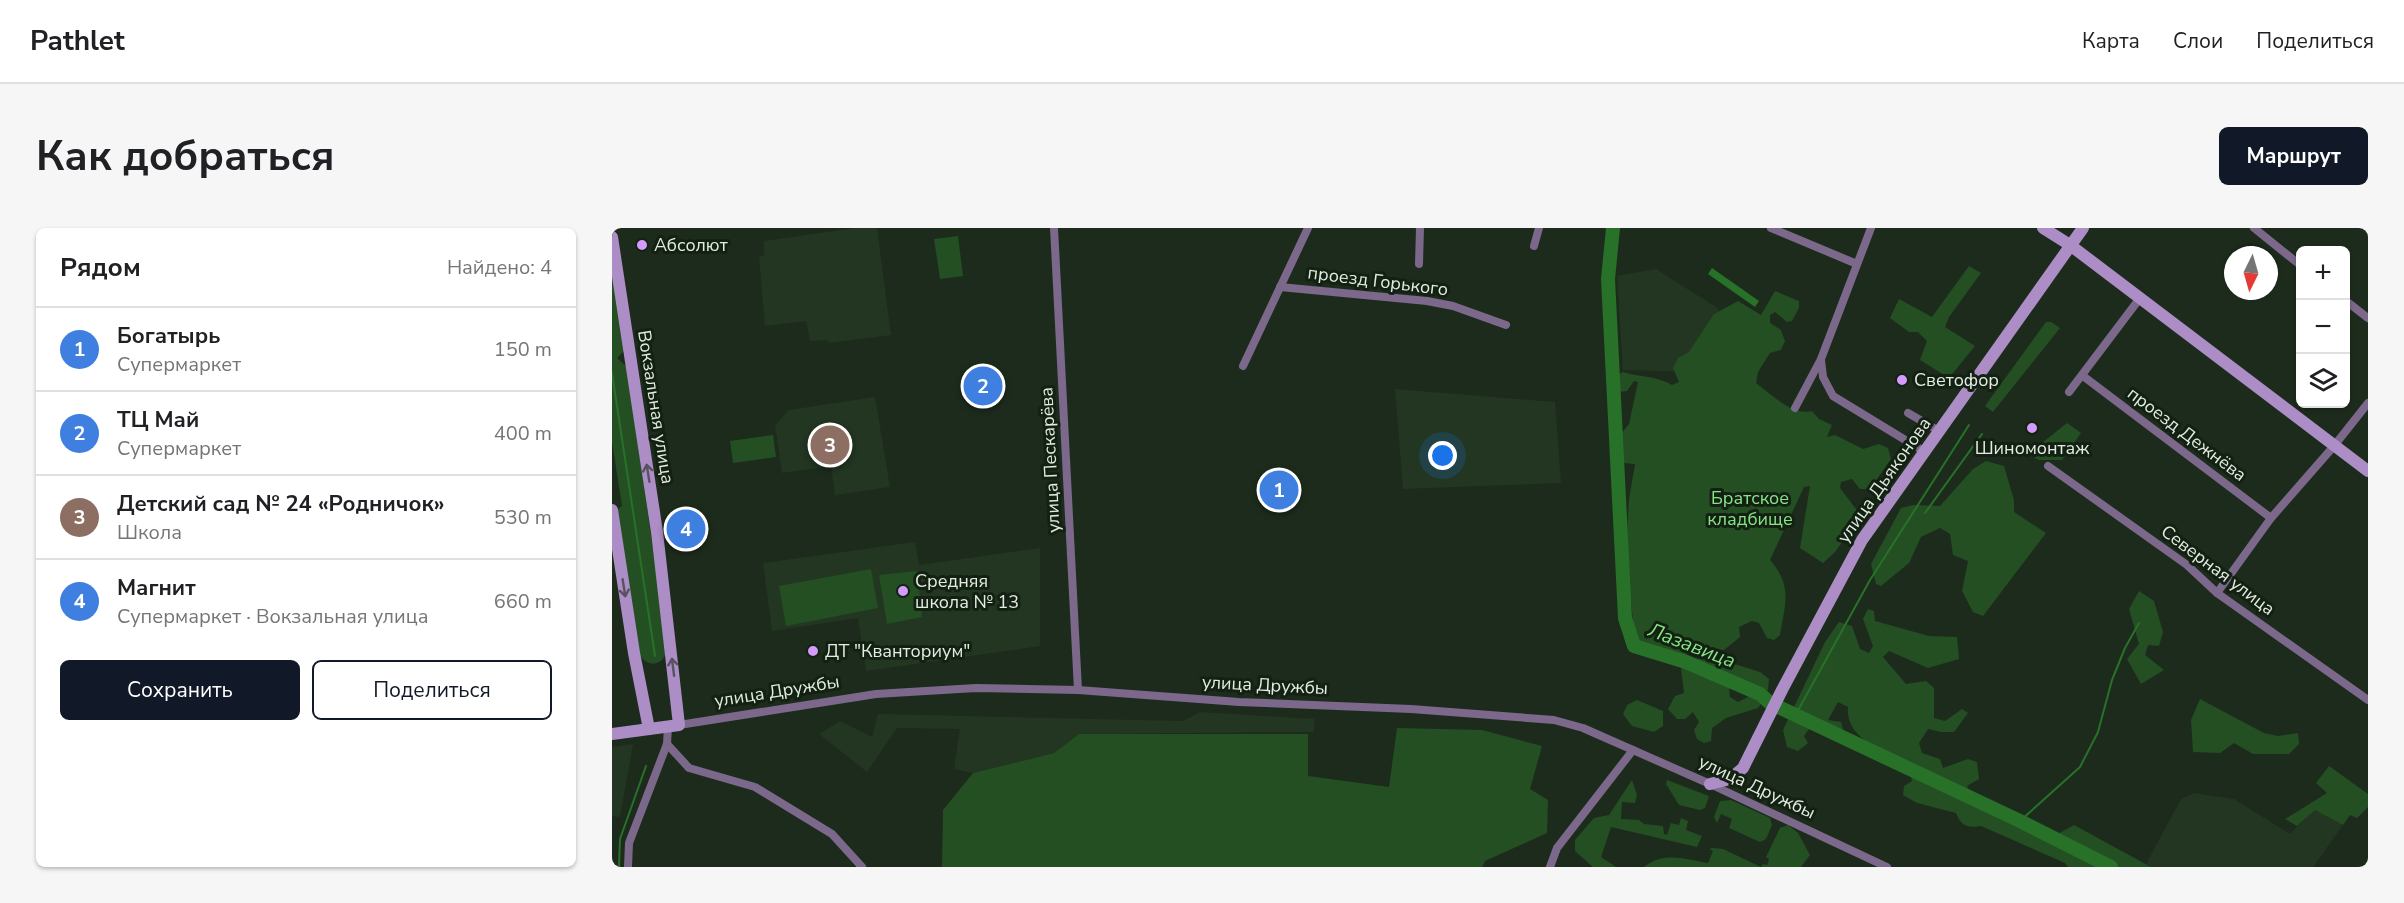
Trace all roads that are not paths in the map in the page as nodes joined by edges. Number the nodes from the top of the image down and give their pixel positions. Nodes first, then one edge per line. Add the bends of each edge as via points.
1 (1054, 228) edge
2 (1308, 228) edge
3 (1420, 228) edge
4 (1539, 228) edge
5 (1771, 228) edge
6 (1871, 228) edge
7 (2043, 228) edge
8 (2083, 228) edge
9 (2254, 228) edge
10 (612, 237) edge
11 (2070, 245) junction
12 (1534, 246) dead end
13 (2296, 261) edge
14 (1419, 264) dead end
15 (1857, 264) junction
16 (1280, 287) junction
17 (2140, 298) junction
18 (2350, 303) edge
19 (2368, 318) edge
20 (1506, 325) dead end
21 (1821, 359) junction
22 (1243, 366) dead end
23 (2083, 376) junction
24 (2069, 392) dead end
25 (2368, 403) edge
26 (1795, 408) dead end
27 (1908, 413) dead end
28 (1940, 431) junction
29 (2334, 446) junction
30 (1924, 452) junction
31 (2048, 466) dead end
32 (2368, 471) edge
33 (612, 510) edge
34 (2271, 518) junction
35 (2217, 593) junction
36 (1078, 690) junction
37 (2368, 700) edge
38 (674, 726) junction
39 (649, 729) junction
40 (612, 734) edge
41 (667, 744) junction
42 (1633, 750) junction
43 (1710, 784) junction
44 (628, 867) edge
45 (862, 867) edge
46 (1550, 867) edge
47 (1887, 867) edge

1 - 36 street, улица Пескарёва
2 - 16 street
3 - 14 street
4 - 12 street
5 - 15 street
6 - 15 street
7 - 11 main road
8 - 11 main road, улица Дьяконова
9 - 13 street
38 -> 10 main road, Вокзальная улица via 657,532
11 - 17 main road
11 - 28 main road, улица Дьяконова
15 - 21 street
16 - 20 street, проезд Горького via 1427,301
16 - 22 street
17 - 23 street
17 - 29 main road
18 - 19 street
21 - 26 street
21 - 30 street via 1823,377 1833,396
23 - 24 street
23 - 34 street, проезд Дежнёва
25 - 29 street
27 - 28 street
28 - 30 main road, улица Дьяконова
29 - 32 main road
29 - 34 street
30 - 43 main road, улица Дьяконова via 1862,540 1743,768 1730,779
31 - 35 street, Северная улица via 2187,565
33 -> 39 main road
34 - 35 street
35 - 37 street, Северная улица
36 - 38 street, улица Дружбы via 976,688 876,694
36 - 42 street, улица Дружбы via 1554,720
38 - 39 main road, улица Дружбы
38 - 41 street, Вокзальная улица
39 - 40 main road, улица Дружбы
41 - 44 street, Вокзальная улица via 629,843
41 - 45 street via 689,768 755,787 832,834
42 - 43 street, улица Дружбы
42 - 46 street via 1557,848
43 - 47 street, улица Дружбы

